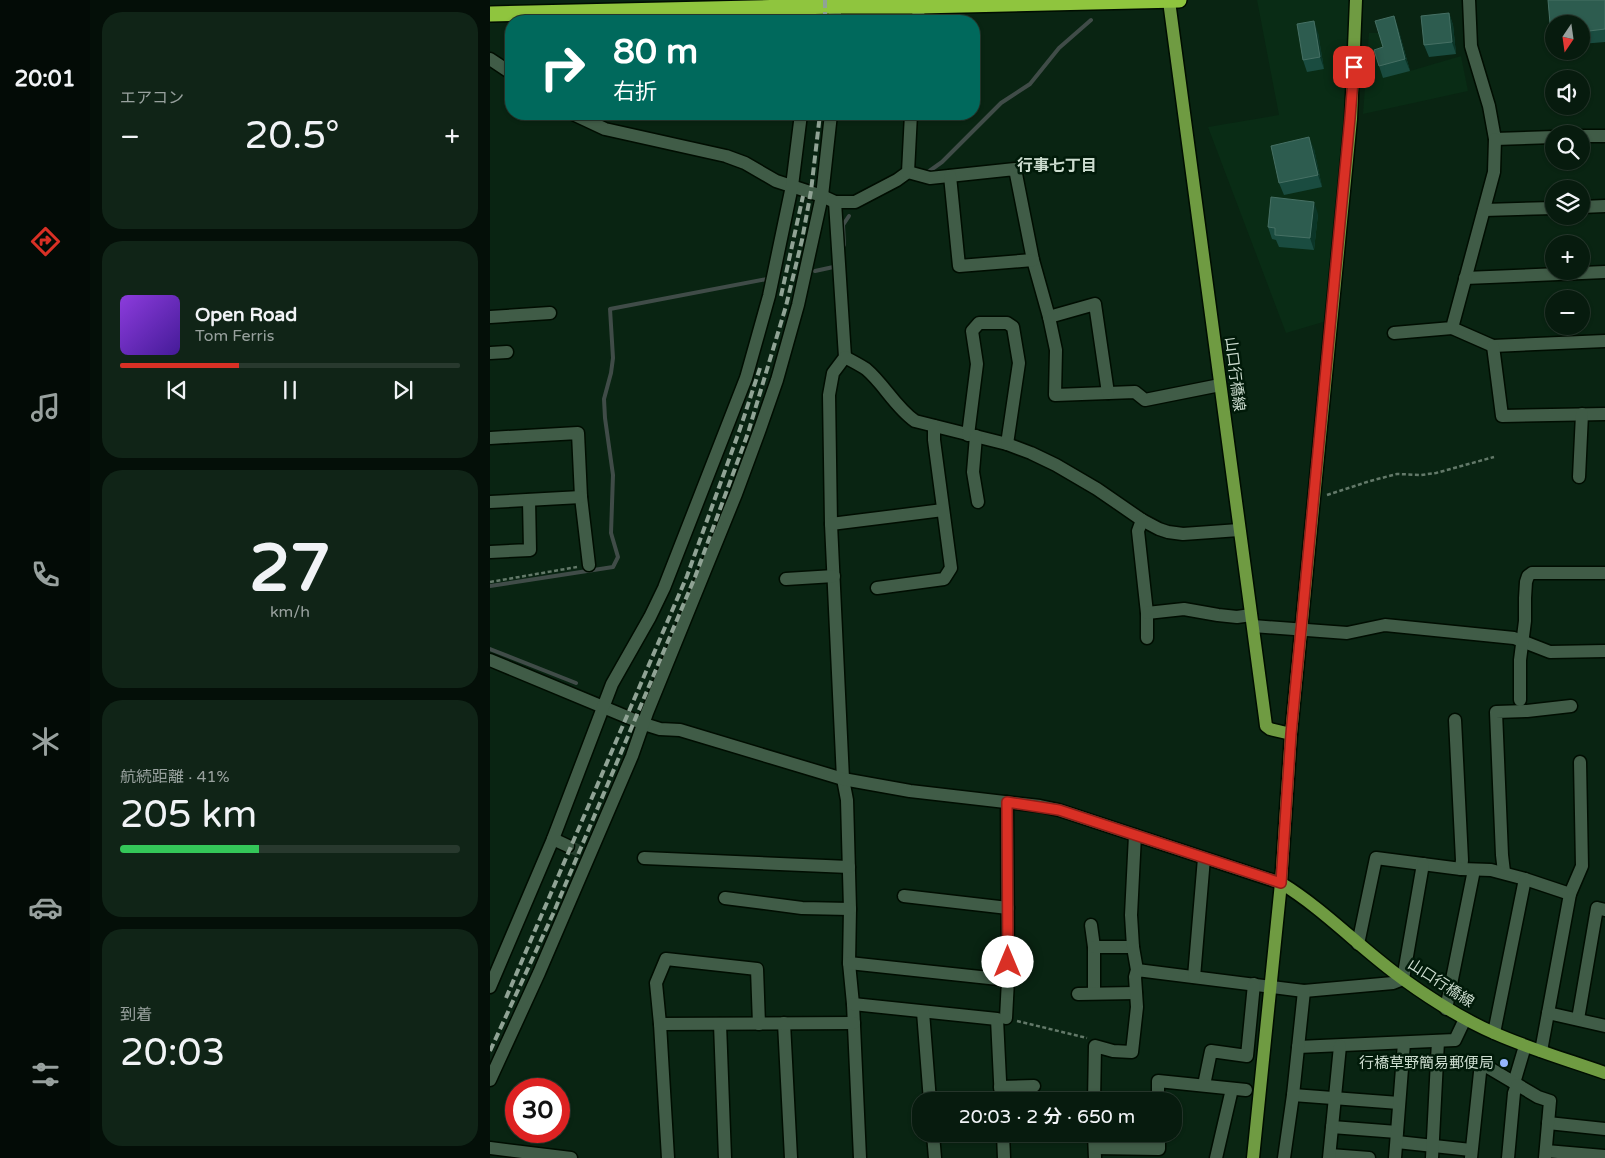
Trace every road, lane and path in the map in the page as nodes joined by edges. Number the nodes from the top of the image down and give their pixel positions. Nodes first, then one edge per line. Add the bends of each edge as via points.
1 (1173, 0) edge
2 (1356, 0) edge
3 (1469, 0) edge
4 (835, 3) edge
5 (919, 3) edge
6 (657, 5) edge
7 (807, 9) edge
8 (490, 14) edge
9 (490, 59) edge
10 (505, 69) edge
11 (585, 120) edge
12 (800, 120) edge
13 (830, 120) edge
14 (912, 120) edge
15 (1590, 136) edge
16 (1605, 136) edge
17 (1545, 137) edge
18 (1495, 139) junction
19 (908, 172) junction
20 (950, 176) junction
21 (792, 186) junction
22 (822, 196) junction
23 (835, 202) junction
24 (1605, 206) edge
25 (1590, 207) edge
26 (1545, 208) edge
27 (1484, 210) junction
28 (1032, 260) junction
29 (1605, 272) edge
30 (1465, 278) junction
31 (550, 313) dead end
32 (490, 317) edge
33 (1048, 317) junction
34 (1452, 328) junction
35 (1394, 333) dead end
36 (1605, 342) edge
37 (1493, 346) junction
38 (507, 352) dead end
39 (490, 353) edge
40 (845, 357) junction
41 (1220, 385) junction
42 (1108, 393) junction
43 (1582, 414) junction
44 (1605, 414) edge
45 (934, 426) junction
46 (972, 436) junction
47 (490, 438) edge
48 (1007, 444) junction
49 (1494, 457) dead end
50 (1579, 477) dead end
51 (1326, 496) dead end
52 (581, 497) junction
53 (529, 500) junction
54 (490, 502) edge
55 (978, 502) dead end
56 (943, 510) junction
57 (1142, 520) junction
58 (831, 524) junction
59 (1239, 530) junction
60 (490, 552) edge
61 (589, 565) joint
62 (1605, 573) edge
63 (834, 576) junction
64 (786, 579) dead end
65 (490, 582) edge
66 (877, 588) dead end
67 (1147, 613) junction
68 (1252, 620) junction
69 (1301, 630) junction
70 (1148, 638) dead end
71 (1523, 641) junction
72 (1605, 651) edge
73 (490, 660) edge
74 (1520, 700) dead end
75 (1571, 706) dead end
76 (604, 708) junction
77 (1455, 720) dead end
78 (644, 724) junction
79 (1291, 734) junction
80 (1580, 762) dead end
81 (844, 779) junction
82 (1007, 802) junction
83 (1135, 835) junction
84 (553, 839) junction
85 (568, 846) tunnel mouth
86 (644, 858) dead end
87 (1204, 858) junction
88 (1423, 864) junction
89 (849, 867) junction
90 (1461, 869) junction
91 (1474, 870) junction
92 (1504, 872) junction
93 (1525, 879) junction
94 (1281, 883) junction
95 (1570, 894) junction
96 (904, 896) dead end
97 (725, 898) dead end
98 (1008, 908) junction
99 (850, 909) junction
100 (1605, 910) edge
101 (1092, 925) dead end
102 (1358, 944) junction
103 (1094, 947) junction
104 (1133, 947) junction
105 (849, 963) junction
106 (1137, 970) junction
107 (1194, 977) junction
108 (1403, 979) junction
109 (1008, 980) junction
110 (1254, 984) junction
111 (1271, 986) junction
112 (490, 988) edge
113 (1304, 991) junction
114 (1094, 993) junction
115 (1136, 993) junction
116 (1078, 994) dead end
117 (853, 1004) junction
118 (1446, 1008) junction
119 (923, 1012) junction
120 (1548, 1013) junction
121 (1006, 1018) joint
122 (1465, 1019) junction
123 (1578, 1019) junction
124 (784, 1023) junction
125 (854, 1023) junction
126 (660, 1024) junction
127 (720, 1024) junction
128 (759, 1024) junction
129 (1605, 1026) edge
130 (1494, 1033) junction
131 (1089, 1038) dead end
132 (1438, 1041) junction
133 (1404, 1044) junction
134 (1340, 1046) junction
135 (1525, 1046) junction
136 (1298, 1047) junction
137 (1541, 1051) junction
138 (1605, 1072) edge
139 (490, 1080) edge
140 (1515, 1084) junction
141 (1204, 1085) junction
142 (1034, 1086) dead end
143 (1000, 1088) junction
144 (1232, 1089) junction
145 (1246, 1090) dead end
146 (929, 1092) edge
147 (1000, 1092) edge
148 (1094, 1092) edge
149 (1158, 1092) edge
150 (1293, 1095) junction
151 (1335, 1098) junction
152 (1399, 1103) junction
153 (1548, 1123) junction
154 (1332, 1127) junction
155 (1605, 1129) edge
156 (1397, 1137) junction
157 (934, 1142) edge
158 (1003, 1142) edge
159 (490, 1148) edge
160 (1433, 1152) edge
161 (1095, 1153) edge
162 (1159, 1153) edge
163 (1471, 1154) edge
164 (1546, 1155) edge
165 (1330, 1156) edge
166 (1604, 1156) edge
167 (572, 1158) edge
168 (668, 1158) edge
169 (725, 1158) edge
170 (791, 1158) edge
171 (860, 1158) edge
172 (935, 1158) edge
173 (1004, 1158) edge
174 (1216, 1158) edge
175 (1253, 1158) edge
176 (1284, 1158) edge
177 (1369, 1158) edge
178 (1395, 1158) edge
179 (1508, 1158) edge

1 - 5 highway
1 - 41 main road, 山口行橋線
2 - 69 main road via 1350,118
3 - 18 street via 1471,46
4 - 5 highway
4 - 7 highway
6 - 7 highway
6 - 8 highway
9 - 10 street
11 - 21 street via 604,129 726,156
12 - 21 street
13 - 22 street
14 - 19 street
15 - 16 street
17 - 18 street
18 - 27 street via 1494,172
19 - 20 street via 930,178
19 - 23 street via 855,202
20 - 28 street via 1015,169
20 - 28 street via 960,266
21 - 22 street
21 - 76 street via 769,296 746,378 664,588 612,684
22 - 23 street
22 - 78 street via 798,305 769,404
23 - 40 street
24 - 25 street
26 - 27 street
27 - 30 street
28 - 33 street
29 - 30 street
30 - 34 street
31 - 32 street
33 - 42 street via 1056,350 1056,395
33 - 42 street via 1094,304
34 - 35 street
34 - 37 street
36 - 37 street
37 - 43 street via 1502,416
38 - 39 street
40 - 45 street via 866,369 904,413 915,421
40 - 58 street via 833,374 829,395
41 - 42 street via 1145,400 1135,392
41 - 59 main road, 山口行橋線
43 - 44 street
43 - 50 street
45 - 46 street
45 - 56 street
46 - 48 street
46 - 48 street via 977,364 972,331 979,324 1007,323 1013,327 1018,363
46 - 55 street
47 - 52 street via 578,433
48 - 57 street via 1056,465
49 - 51 path via 1421,475 1397,474
52 - 53 street
52 - 61 street
53 - 54 street
53 - 60 street via 530,550
56 - 58 street
56 - 66 street via 951,568 944,579
57 - 59 street via 1177,534
57 - 67 street via 1138,531
58 - 63 street
59 - 68 main road, 山口行橋線
61 - 65 path
62 - 71 street via 1532,573 1528,576
63 - 64 street
63 - 81 street
67 - 68 street via 1184,609
67 - 70 street
68 - 69 street
68 - 79 main road, 山口行橋線 via 1266,726
69 - 71 street via 1347,634 1385,625
69 - 79 main road
71 - 72 street via 1550,652
71 - 74 street
73 - 76 street
75 - 92 street via 1496,712
76 - 78 street
76 - 84 street
77 - 90 street
78 - 81 street via 680,730
78 - 139 street
79 - 94 main road
80 - 95 street via 1582,866
81 - 82 street via 910,791
81 - 89 street
82 - 83 street via 1059,810
82 - 98 street
83 - 87 street
83 - 104 street via 1131,896
84 - 85 street
84 - 112 street
86 - 89 street
87 - 94 street
87 - 107 street
88 - 90 street
88 - 102 street via 1376,858
88 - 108 street
89 - 99 street
90 - 91 street
91 - 92 street
91 - 118 street
92 - 93 street
93 - 95 street
93 - 130 street
94 - 102 main road, 山口行橋線 via 1298,893
94 - 111 main road
95 - 120 street
96 - 98 street
97 - 99 street via 802,908
98 - 109 street
99 - 105 street
100 - 123 street via 1597,908
101 - 103 street
102 - 108 main road, 山口行橋線
103 - 104 street
103 - 114 street
104 - 106 street
105 - 109 street
105 - 117 street
106 - 107 street
106 - 115 street
107 - 110 street
108 - 113 street via 1393,983
108 - 118 main road, 山口行橋線
109 - 121 street
110 - 111 street
110 - 141 street via 1248,1056 1211,1051
111 - 113 street
111 - 175 main road
113 - 136 street
114 - 115 street
114 - 116 street
115 - 148 street via 1132,1052 1095,1046
117 - 119 street
117 - 125 street
118 - 122 main road, 山口行橋線
119 - 143 street via 997,1019
119 - 146 street
120 - 123 street
120 - 137 street
121 - 131 path
122 - 130 main road, 山口行橋線
122 - 132 street via 1455,1040
123 - 129 street
124 - 125 street
124 - 128 street
124 - 170 street
125 - 171 street
126 - 127 street
126 - 128 street via 656,984 666,959 757,969
126 - 168 street
127 - 128 street
127 - 169 street
130 - 135 main road, 山口行橋線
132 - 133 street
132 - 160 street
133 - 134 street
133 - 152 street
134 - 136 street
134 - 151 street
135 - 137 main road, 山口行橋線
135 - 140 street
136 - 150 street
137 - 138 main road, 山口行橋線
140 - 153 street via 1550,1102
140 - 163 street via 1481,1063
140 - 179 street
141 - 144 street
141 - 149 street via 1158,1081
142 - 143 street
143 - 147 street
144 - 145 street
144 - 174 street
150 - 151 street
150 - 176 street
151 - 152 street
151 - 154 street
152 - 156 street
153 - 155 street
153 - 164 street
154 - 156 street
154 - 165 street
156 - 160 street
156 - 178 street
157 - 172 street
158 - 173 street
159 - 167 street
160 - 163 street
161 - 162 street
164 - 166 street
165 - 177 street

